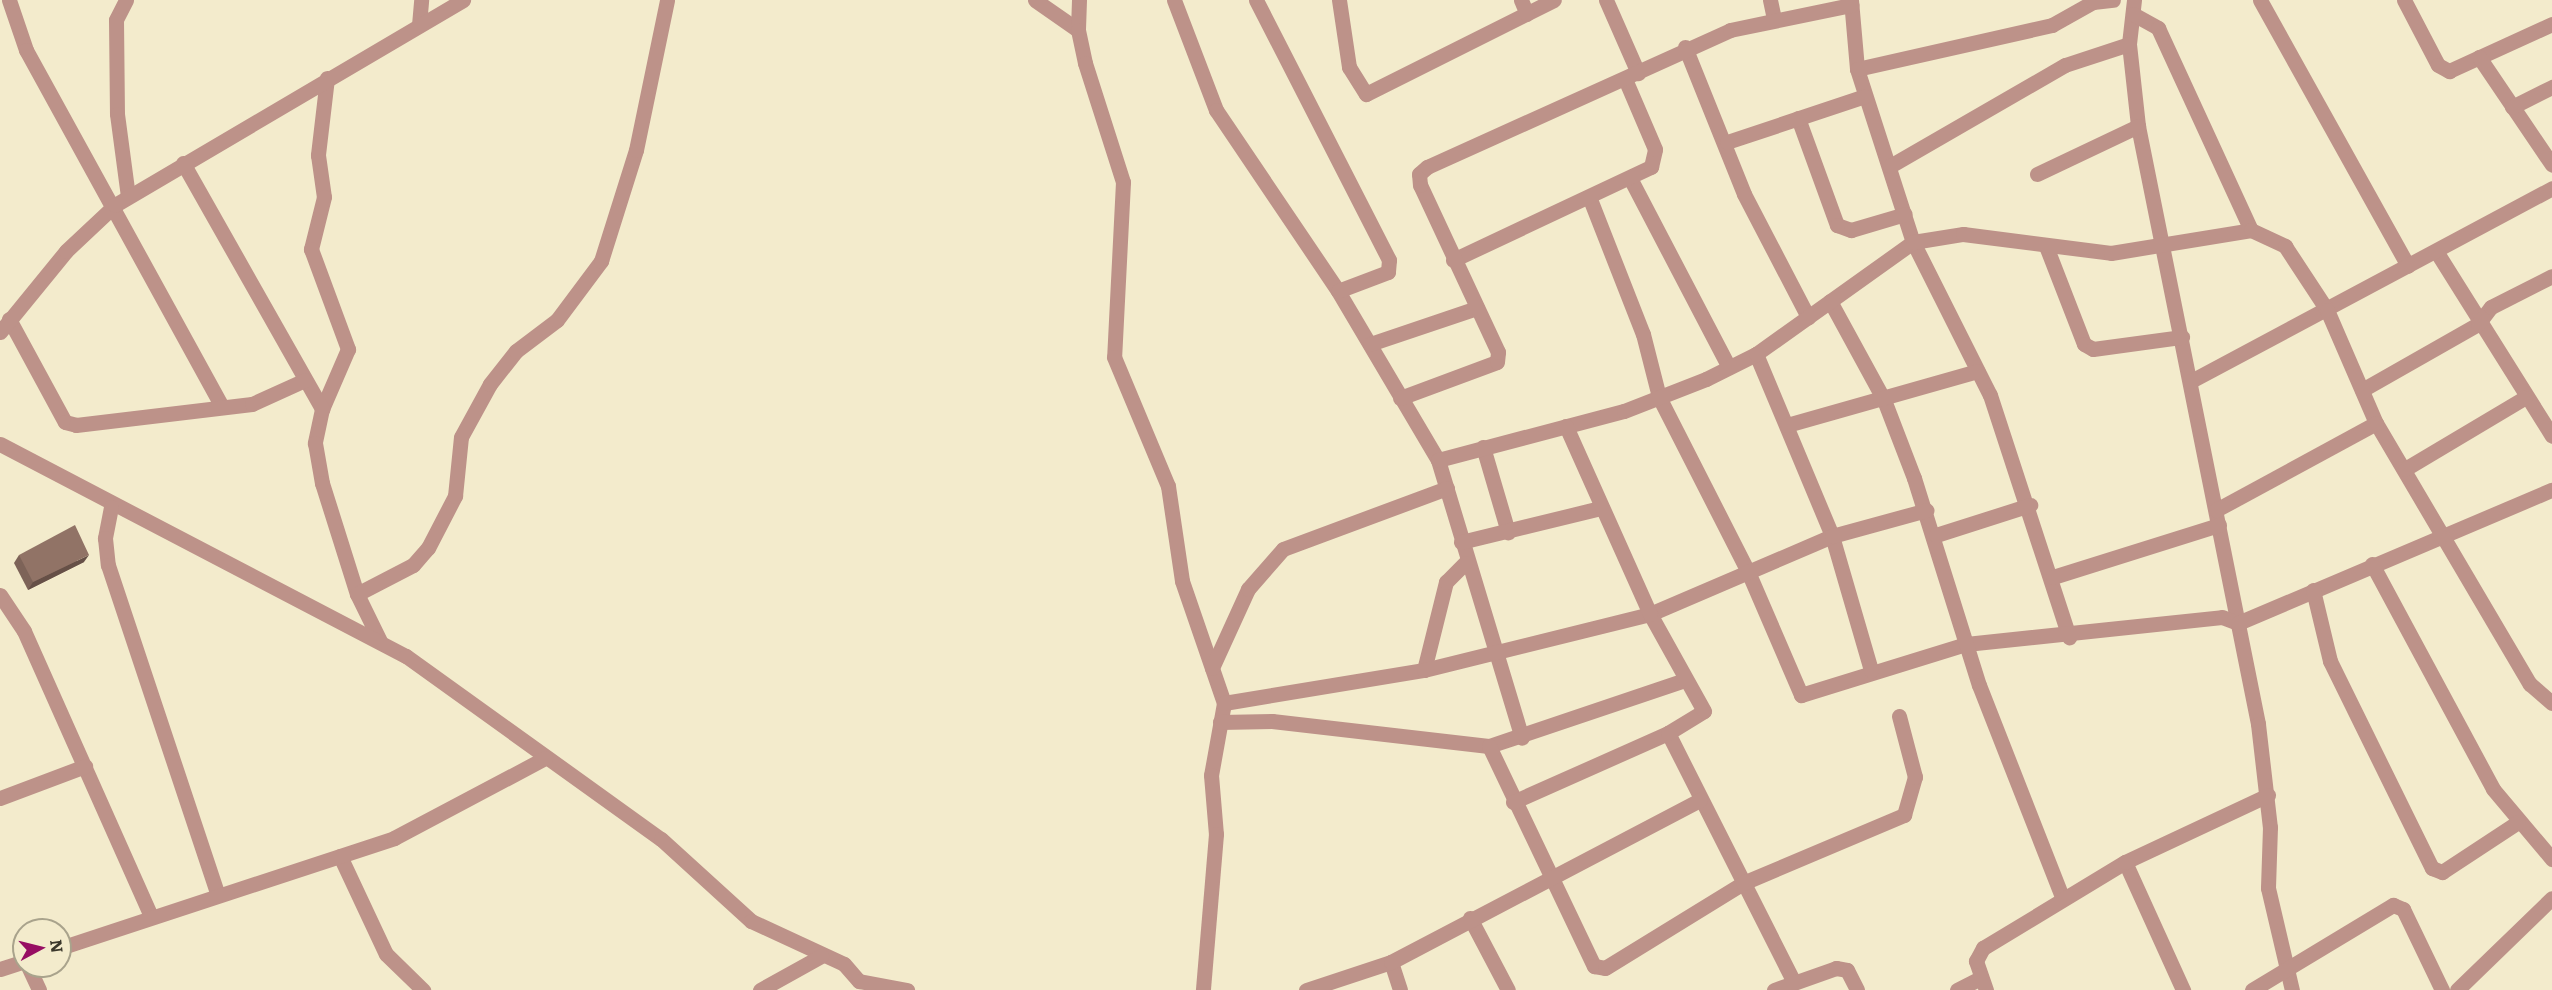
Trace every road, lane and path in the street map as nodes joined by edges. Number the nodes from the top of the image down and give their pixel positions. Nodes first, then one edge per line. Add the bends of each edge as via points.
1 (126, 0) edge
2 (421, 0) edge
3 (463, 0) edge
4 (667, 0) edge
5 (1035, 0) edge
6 (1079, 0) edge
7 (1174, 0) edge
8 (1256, 0) edge
9 (1339, 0) edge
10 (1554, 0) edge
11 (1606, 0) edge
12 (1770, 0) edge
13 (2113, 0) edge
14 (2260, 0) edge
15 (2404, 0) edge
16 (1851, 3) edge
17 (6, 4) edge
18 (1524, 7) edge
19 (2133, 7) edge
20 (1774, 19) junction
21 (2552, 24) edge
22 (419, 25) junction
23 (1077, 30) junction
24 (2129, 44) junction
25 (1685, 47) junction
26 (2480, 57) junction
27 (1857, 69) junction
28 (1631, 76) junction
29 (327, 78) junction
30 (2552, 87) edge
31 (1865, 96) junction
32 (2512, 107) junction
33 (1798, 118) junction
34 (2138, 126) junction
35 (1727, 142) junction
36 (183, 163) junction
37 (2552, 165) edge
38 (1890, 166) junction
39 (2037, 174) dead end
40 (1630, 178) junction
41 (2552, 188) edge
42 (128, 196) junction
43 (1590, 199) junction
44 (115, 204) junction
45 (1905, 214) junction
46 (2251, 230) junction
47 (1913, 242) junction
48 (2162, 244) junction
49 (2046, 246) junction
50 (2436, 251) junction
51 (1453, 260) junction
52 (2408, 266) junction
53 (2552, 276) edge
54 (1338, 291) junction
55 (1830, 301) junction
56 (1477, 308) junction
57 (2327, 310) junction
58 (1808, 316) junction
59 (2478, 324) junction
60 (4, 325) edge
61 (2182, 337) junction
62 (1370, 344) junction
63 (1756, 354) junction
64 (1729, 367) junction
65 (1978, 370) junction
66 (305, 380) junction
67 (2191, 381) junction
68 (2362, 390) junction
69 (1400, 398) junction
70 (1659, 398) junction
71 (2524, 398) junction
72 (1884, 400) junction
73 (222, 406) junction
74 (322, 409) junction
75 (2376, 423) junction
76 (1787, 425) junction
77 (1566, 426) junction
78 (2552, 436) edge
79 (0, 444) edge
80 (1483, 447) junction
81 (1438, 460) junction
82 (2405, 469) junction
83 (1447, 488) junction
84 (2552, 491) edge
85 (2030, 505) junction
86 (111, 507) junction
87 (1600, 508) junction
88 (1927, 510) junction
89 (2218, 518) junction
90 (1508, 532) junction
91 (2440, 534) junction
92 (1832, 536) junction
93 (1936, 536) junction
94 (1461, 542) junction
95 (1465, 563) junction
96 (2372, 564) junction
97 (1749, 574) junction
98 (2053, 577) junction
99 (2313, 590) junction
100 (357, 594) junction
101 (0, 595) edge
102 (1650, 615) junction
103 (2238, 623) junction
104 (2069, 637) junction
105 (380, 642) junction
106 (1966, 644) junction
107 (1492, 653) junction
108 (1212, 668) junction
109 (1424, 670) junction
110 (1871, 670) junction
111 (1686, 680) junction
112 (1224, 703) junction
113 (2552, 703) edge
114 (1899, 716) dead end
115 (1220, 722) junction
116 (1668, 733) junction
117 (1522, 738) junction
118 (1489, 746) junction
119 (545, 758) junction
120 (85, 766) junction
121 (2268, 795) junction
122 (0, 798) edge
123 (1700, 800) junction
124 (1513, 802) junction
125 (2518, 822) junction
126 (340, 856) junction
127 (2552, 859) edge
128 (2125, 862) junction
129 (1550, 877) junction
130 (1743, 883) junction
131 (218, 895) junction
132 (2062, 897) junction
133 (2552, 898) edge
134 (151, 916) junction
135 (1470, 918) junction
136 (72, 944) edge
137 (821, 956) junction
138 (1391, 962) junction
139 (2287, 968) junction
140 (1792, 979) junction
141 (1983, 984) edge
142 (423, 990) edge
143 (760, 990) edge
144 (907, 990) edge
145 (1203, 990) edge
146 (1306, 990) edge
147 (1400, 990) edge
148 (1508, 990) edge
149 (1774, 990) edge
150 (1857, 990) edge
151 (1957, 990) edge
152 (2183, 990) edge
153 (2252, 990) edge
154 (2292, 990) edge
155 (2442, 990) edge
156 (2457, 990) edge

1 - 42 street via 116,20 117,90
2 - 22 street
3 - 22 street
4 - 100 street via 636,150 601,261 558,320 516,351 490,384 461,436 454,496 428,548 413,565
5 - 23 street
6 - 23 street
7 - 54 street via 1216,110
8 - 54 street via 1389,260 1388,272
9 - 18 street via 1349,67 1366,94
10 - 18 street
11 - 28 street
12 - 20 street
13 - 27 street via 2093,2 2052,25
14 - 52 street
15 - 26 street via 2443,70
16 - 20 street
16 - 27 street
17 - 44 street via 27,50
19 - 24 street
19 - 46 street via 2158,28
20 - 25 street
21 - 26 street
22 - 29 street
23 - 108 street via 1123,182 1114,357 1167,486 1182,581
24 - 34 street
24 - 38 street via 2066,65
25 - 28 street
25 - 35 street
26 - 32 street
27 - 31 street
28 - 40 street via 1655,149 1651,167
28 - 51 street via 1419,174
29 - 36 street
29 - 74 street via 318,155 324,197 310,249 348,349
30 - 32 street
31 - 33 street
31 - 38 street
32 - 37 street
33 - 35 street
33 - 45 street via 1837,225 1851,230
34 - 39 street
34 - 48 street
35 - 58 street via 1744,194
36 - 42 street
36 - 66 street
38 - 45 street
40 - 43 street
40 - 64 street
41 - 50 street
42 - 44 street
43 - 51 street
43 - 70 street via 1643,334
44 - 60 street
44 - 73 street
45 - 47 street
46 - 48 street
46 - 57 street via 2285,246
47 - 49 street via 1963,234
47 - 55 street
47 - 65 street
48 - 49 street via 2110,254
48 - 61 street
49 - 61 street via 2084,344 2093,349
50 - 52 street
50 - 59 street
51 - 56 street
52 - 57 street
53 - 59 street via 2491,307
54 - 62 street
55 - 58 street
55 - 72 street
56 - 62 street
56 - 69 street via 1498,352 1497,362
57 - 67 street
57 - 68 street
58 - 63 street
59 - 68 street
59 - 71 street
60 - 73 street via 65,422 87,425
61 - 67 street
62 - 69 street
63 - 64 street
63 - 76 street
64 - 70 street
65 - 72 street
65 - 85 street
66 - 73 street via 252,404
66 - 74 street
67 - 89 street
68 - 75 street
69 - 81 street
70 - 77 street
70 - 97 street
71 - 78 street
71 - 82 street
72 - 76 street
72 - 88 street
74 - 100 street via 315,443 322,483
75 - 82 street
75 - 89 street
76 - 92 street
77 - 80 street
77 - 87 street
79 - 86 street
80 - 81 street
80 - 90 street
81 - 83 street
82 - 91 street
83 - 94 street
83 - 108 street via 1283,549 1248,589
84 - 91 street
85 - 93 street
85 - 98 street
86 - 105 street
86 - 131 street via 105,538 108,565
87 - 90 street
87 - 102 street
88 - 92 street
88 - 93 street
89 - 98 street
89 - 103 street
90 - 94 street
91 - 96 street
91 - 113 street via 2530,684
92 - 97 street
92 - 110 street
93 - 106 street
94 - 95 street
95 - 107 street
95 - 109 street via 1446,582
96 - 99 street
96 - 125 street via 2487,779
97 - 102 street
97 - 110 street via 1798,694
98 - 104 street
99 - 103 street
99 - 125 street via 2342,691 2432,868 2442,873
100 - 105 street
101 - 120 street via 24,631
102 - 107 street
102 - 111 street
103 - 104 street via 2223,617
103 - 121 street
104 - 106 street
105 - 119 street
106 - 110 street
106 - 132 street
107 - 109 street
107 - 117 street
108 - 112 street
109 - 112 street
111 - 116 street via 1703,715
111 - 117 street
112 - 115 street
114 - 130 street via 1915,777 1904,815
115 - 118 street via 1272,721
115 - 145 street via 1211,775 1216,834
116 - 123 street
116 - 124 street
117 - 118 street
118 - 124 street
119 - 126 street via 421,826
119 - 137 street via 661,838 751,921
120 - 122 street
120 - 134 street
121 - 128 street
121 - 139 street via 2268,888
123 - 129 street
123 - 130 street
124 - 129 street
125 - 127 street
126 - 131 street
126 - 142 street via 386,954
128 - 132 street
128 - 152 street
129 - 130 street via 1594,966 1605,968
129 - 135 street
130 - 140 street
131 - 134 street
132 - 141 street via 1978,953
133 - 156 street
134 - 136 street
135 - 138 street
135 - 148 street
137 - 143 street
137 - 144 street via 844,964 859,981
138 - 146 street
138 - 147 street
139 - 153 street
139 - 154 street
139 - 155 street via 2393,905 2403,909
140 - 149 street
140 - 150 street via 1843,968
141 - 151 street

